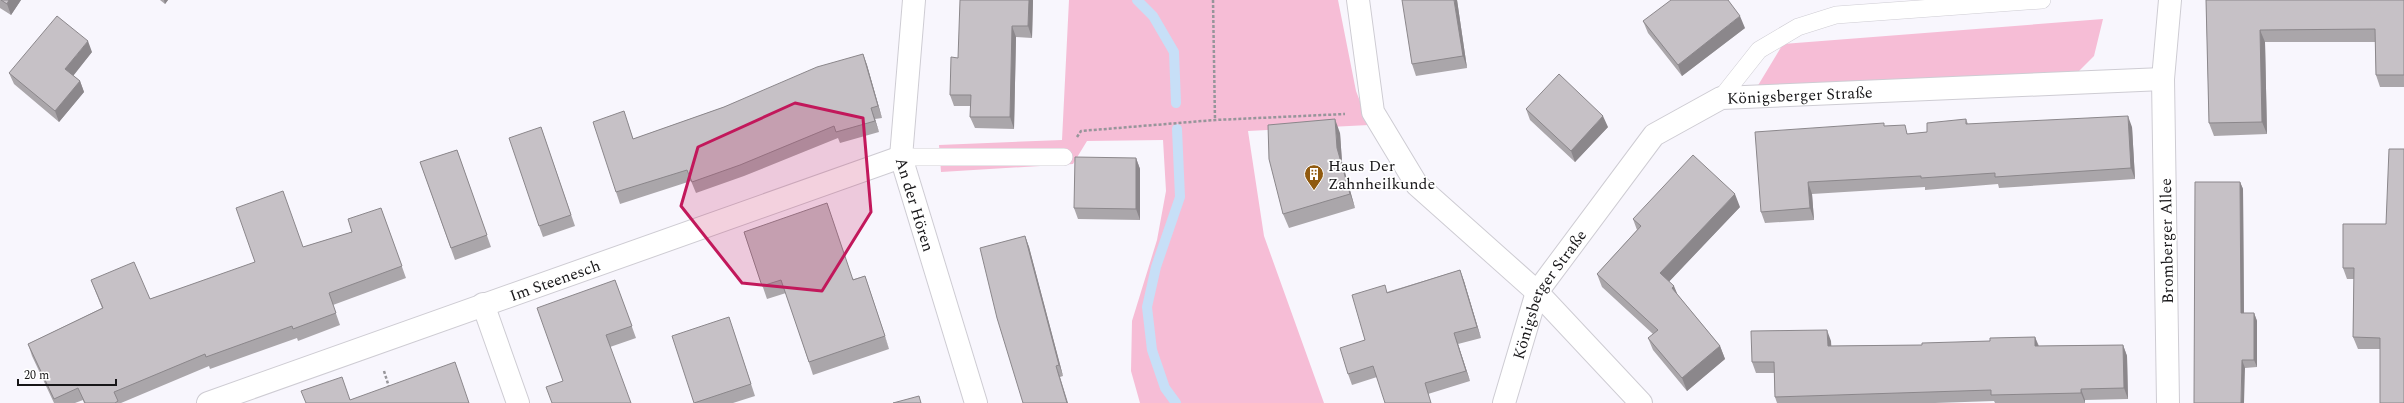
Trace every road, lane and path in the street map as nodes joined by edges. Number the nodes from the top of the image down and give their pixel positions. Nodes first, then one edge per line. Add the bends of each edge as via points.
1 (914, 0) edge
2 (1213, 0) edge
3 (1358, 0) edge
4 (2042, 0) edge
5 (2170, 0) edge
6 (2163, 79) junction
7 (1721, 98) junction
8 (1373, 112) junction
9 (1215, 120) junction
10 (902, 157) junction
11 (1064, 157) joint
12 (1537, 292) junction
13 (483, 304) junction
14 (374, 343) junction
15 (390, 388) edge
16 (208, 403) edge
17 (518, 403) edge
18 (976, 403) edge
19 (1504, 403) edge
20 (1641, 403) edge
21 (2168, 403) edge

1 - 10 street, An der Hören
2 - 9 path
3 - 8 street
4 - 7 lane via 1836,15 1798,27 1759,50
5 - 6 street
6 - 7 street, Königsberger Straße
6 - 21 street, Bromberger Allee
7 - 12 street, Königsberger Straße via 1654,135
8 - 9 path
8 - 12 street via 1417,185
9 - 11 path via 1081,131
10 - 11 lane
10 - 13 street, Im Steenesch
10 - 18 street, An der Hören
12 - 19 street, Königsberger Straße
12 - 20 street
13 - 14 street, Im Steenesch
13 - 17 street
14 - 15 path
14 - 16 street, Im Steenesch

